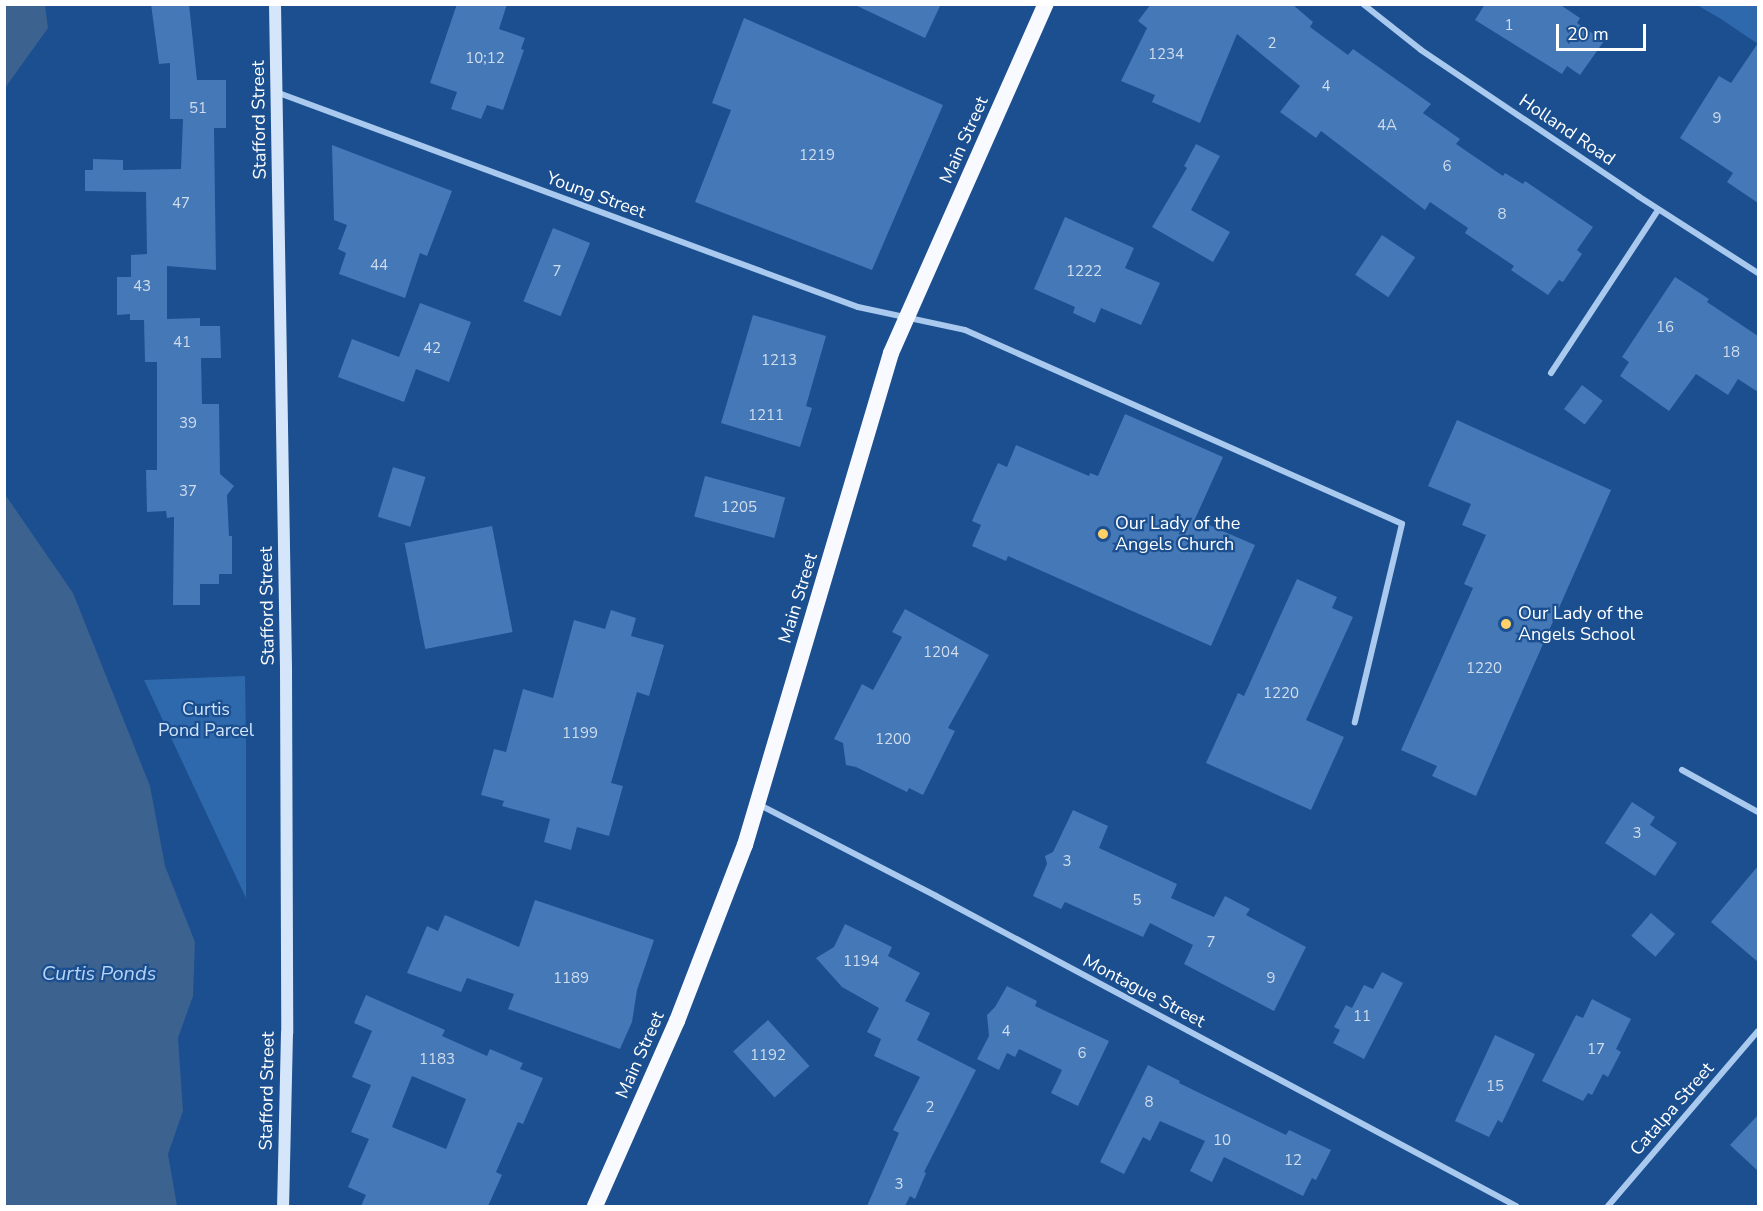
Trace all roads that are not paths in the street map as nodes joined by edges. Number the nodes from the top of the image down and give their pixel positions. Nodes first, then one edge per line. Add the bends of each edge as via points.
1 (275, 4) edge
2 (1047, 4) edge
3 (1363, 4) edge
4 (276, 92) junction
5 (1658, 210) junction
6 (1758, 273) edge
7 (908, 319) junction
8 (1551, 373) dead end
9 (1355, 722) dead end
10 (1682, 770) dead end
11 (758, 804) junction
12 (1758, 812) edge
13 (1758, 1031) edge
14 (283, 1206) edge
15 (595, 1206) edge
16 (1516, 1206) edge
17 (1608, 1206) edge

1 - 4 main road, Stafford Street
2 - 7 highway, Main Street
3 - 5 street, Holland Road via 1421,50
4 - 7 street, Young Street via 858,307
4 - 14 main road, Stafford Street via 286,669 287,1033
5 - 6 street, Holland Road
5 - 8 street
7 - 9 street, Young Street via 965,330 1402,524
7 - 11 highway, Main Street via 891,352
10 - 12 street
11 - 15 highway, Main Street via 677,1021
11 - 16 street, Montague Street
13 - 17 street, Catalpa Street

